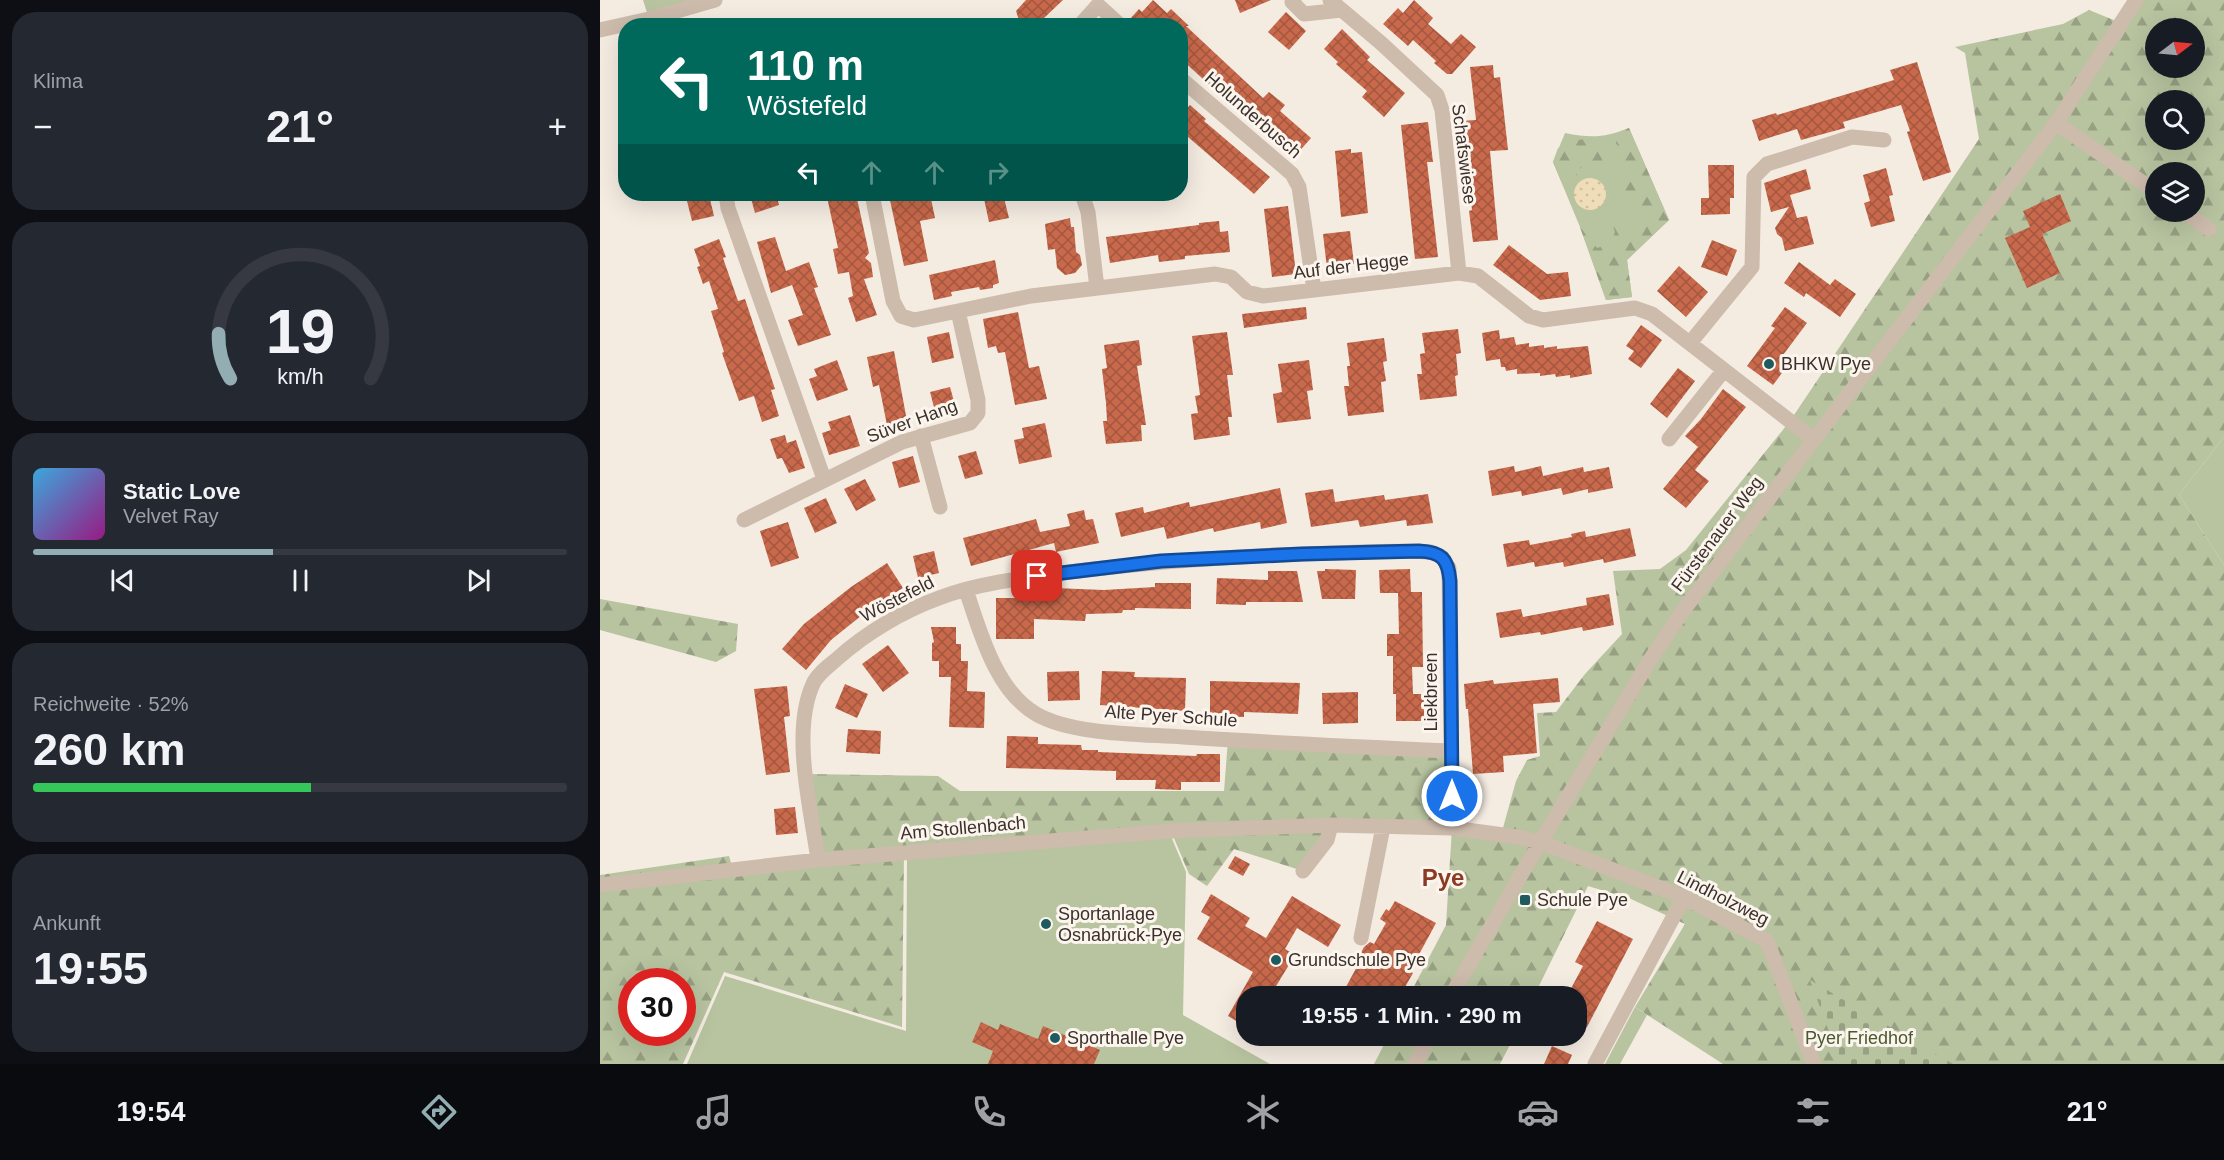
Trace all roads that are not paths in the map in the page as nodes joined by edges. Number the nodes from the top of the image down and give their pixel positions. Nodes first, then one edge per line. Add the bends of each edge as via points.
1 (715, 0) edge
2 (1294, 0) edge
3 (2136, 0) edge
4 (1336, 5) edge
5 (652, 18) edge
6 (1086, 18) edge
7 (1112, 18) edge
8 (618, 26) edge
9 (600, 30) edge
10 (1188, 85) edge
11 (2056, 123) junction
12 (1884, 140) dead end
13 (2145, 184) edge
14 (727, 201) edge
15 (873, 201) edge
16 (1085, 201) edge
17 (2199, 222) edge
18 (2209, 229) dead end
19 (1459, 273) junction
20 (1097, 288) junction
21 (1314, 290) junction
22 (958, 311) junction
23 (1690, 343) junction
24 (1724, 370) junction
25 (921, 436) junction
26 (1669, 439) dead end
27 (1814, 440) junction
28 (824, 479) junction
29 (940, 507) dead end
30 (744, 520) dead end
31 (1442, 557) joint
32 (966, 590) junction
33 (1451, 751) junction
34 (1331, 825) junction
35 (1383, 827) junction
36 (1452, 828) junction
37 (1540, 843) junction
38 (818, 860) junction
39 (1303, 871) dead end
40 (600, 885) edge
41 (1684, 897) junction
42 (1361, 938) dead end
43 (1457, 986) edge
44 (1424, 1046) edge
45 (1415, 1064) edge
46 (1595, 1064) edge
47 (1814, 1064) edge

1 - 5 street
2 - 4 street, Schafswiese via 1304,14
3 - 11 street, Fürstenauer Weg
4 - 19 street, Schafswiese via 1437,95 1442,110
6 - 7 street via 1098,5
8 - 9 street
10 - 21 street, Holunderbusch via 1292,174 1299,187
11 - 13 street
11 - 27 street, Fürstenauer Weg
12 - 23 street via 1852,137 1767,164 1754,177 1752,267
14 - 28 street
15 - 22 street via 893,301 902,316 915,320
16 - 20 street
17 - 18 street
19 - 21 street, Auf der Hegge
19 - 23 street, Auf der Hegge via 1478,276 1529,316 1543,320 1635,308 1652,314
20 - 21 street, Auf der Hegge via 1215,274 1231,277 1247,292 1263,296
20 - 22 street, Auf der Hegge
22 - 25 street, Süver Hang via 978,413 970,423
23 - 24 street, Auf der Hegge
24 - 26 street
24 - 27 street, Auf der Hegge
25 - 28 street, Süver Hang
25 - 29 street
27 - 37 street, Fürstenauer Weg via 1676,621
28 - 30 street, Süver Hang
31 - 32 street, Wöstefeld via 1431,552 1408,551 1161,561 1037,576
31 - 33 street, Liekbreen via 1449,568 1450,581
32 - 33 street, Alte Pyer Schule via 993,664 1015,696 1036,714 1066,725 1149,735
32 - 38 street, Wöstefeld via 892,620 849,648 813,684 805,714 804,743
33 - 36 street, Liekbreen
34 - 35 street, Am Stollenbach
34 - 38 street, Am Stollenbach via 1171,831
34 - 39 street via 1327,840
35 - 36 street, Am Stollenbach
35 - 42 street
36 - 37 street, Am Stollenbach
37 - 41 street, Lindholzweg
37 - 43 street, Fürstenauer Weg
38 - 40 street, Am Stollenbach
41 - 46 street
41 - 47 street, Lindholzweg via 1767,941
44 - 45 street

